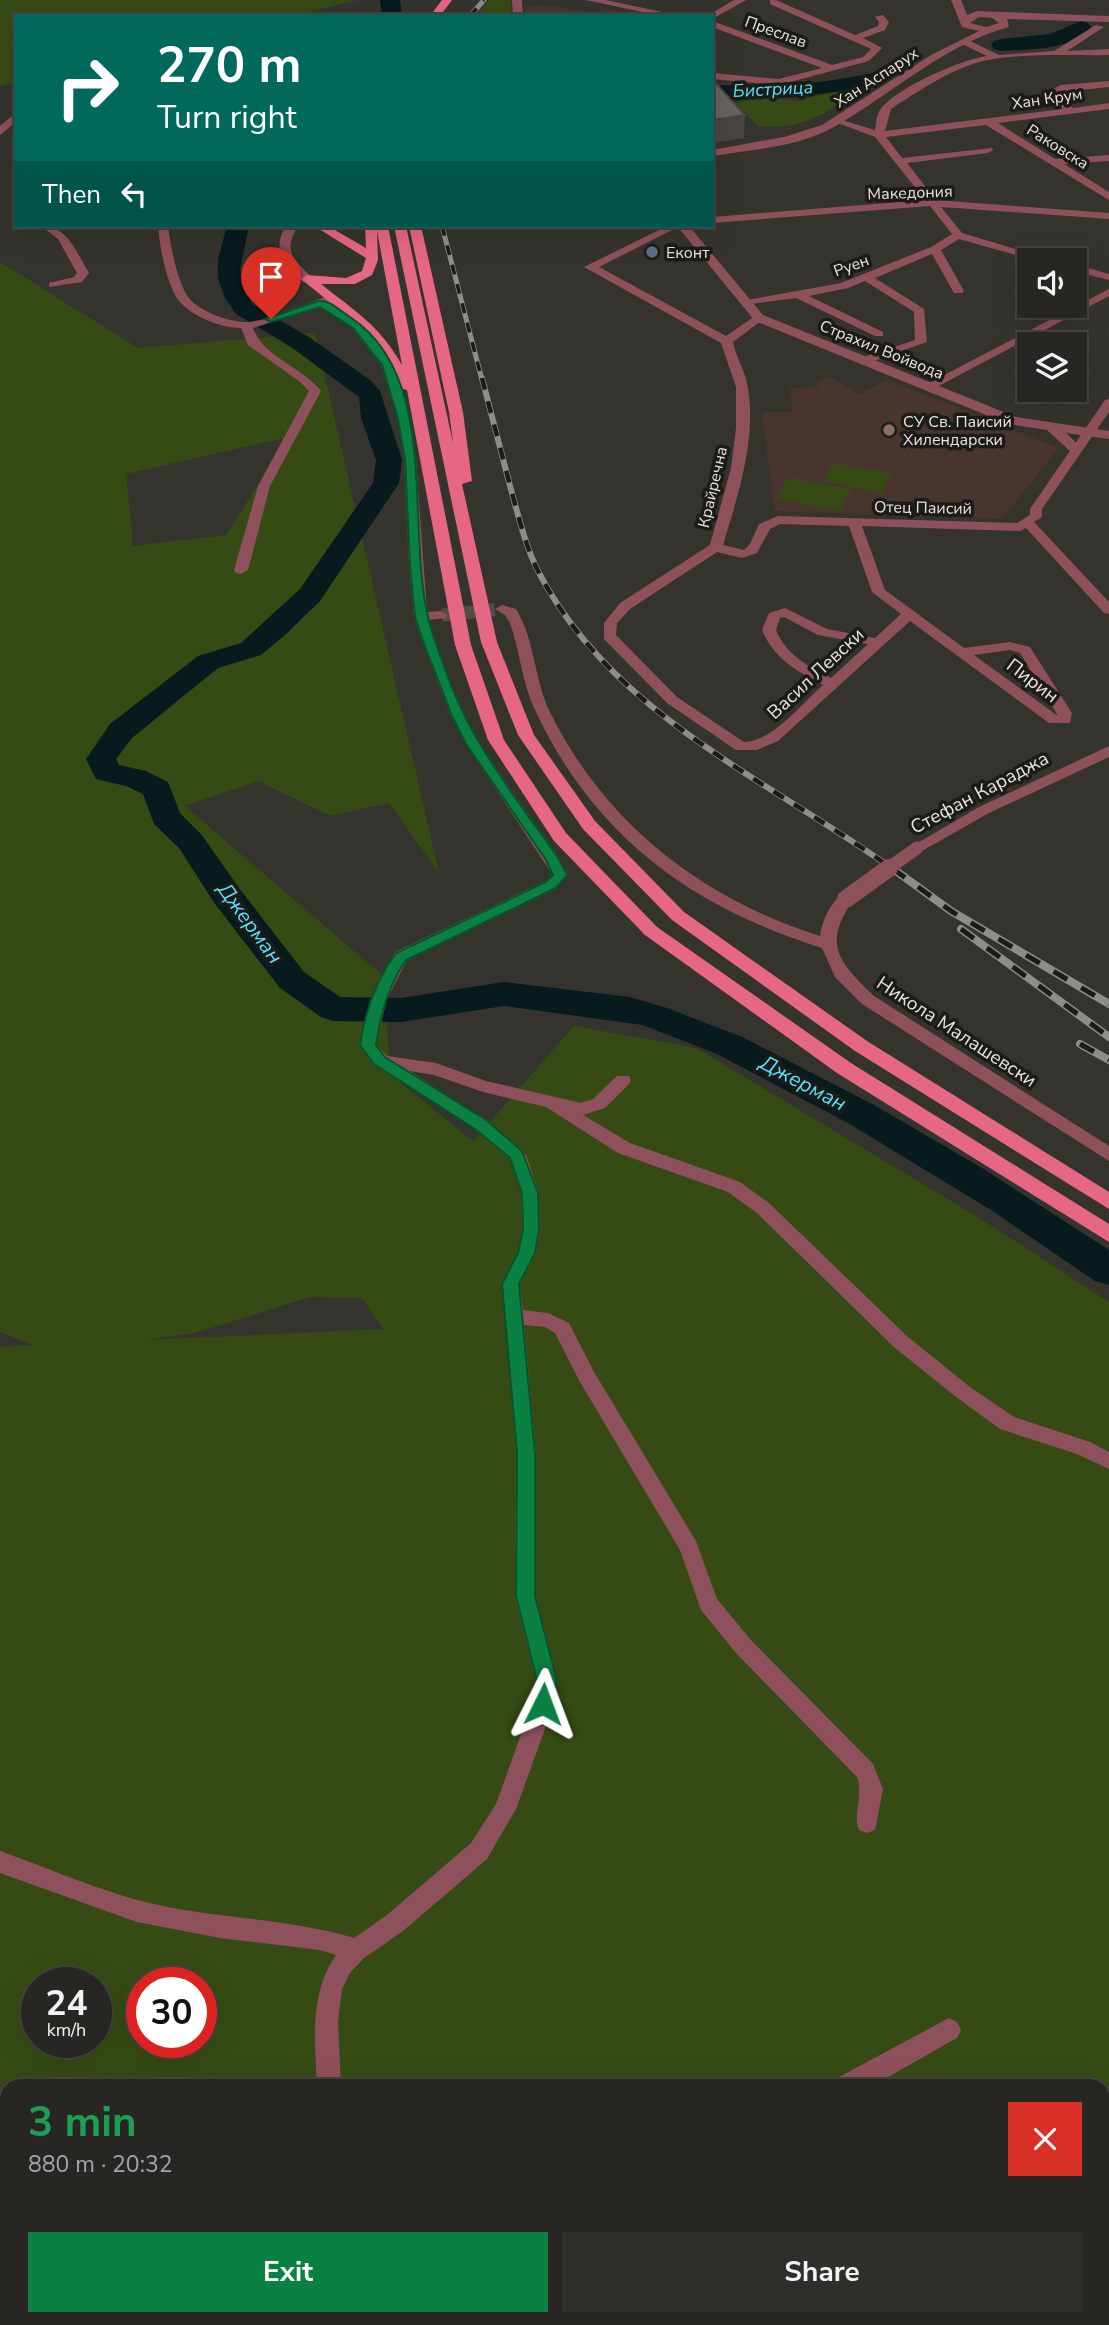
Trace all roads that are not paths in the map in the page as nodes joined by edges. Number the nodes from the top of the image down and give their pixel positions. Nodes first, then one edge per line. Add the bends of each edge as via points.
1 (591, 0) edge
2 (741, 0) edge
3 (763, 1) edge
4 (957, 3) edge
5 (666, 14) edge
6 (714, 14) edge
7 (986, 14) junction
8 (880, 18) dead end
9 (1109, 19) edge
10 (964, 22) junction
11 (1098, 23) junction
12 (714, 25) edge
13 (994, 30) junction
14 (856, 38) junction
15 (970, 44) junction
16 (1109, 52) edge
17 (1054, 53) junction
18 (993, 55) junction
19 (935, 57) junction
20 (829, 67) junction
21 (714, 76) edge
22 (1109, 85) edge
23 (1109, 106) edge
24 (1071, 111) junction
25 (14, 118) edge
26 (839, 120) junction
27 (989, 122) junction
28 (0, 132) edge
29 (879, 135) junction
30 (988, 150) dead end
31 (714, 153) edge
32 (1109, 158) edge
33 (900, 160) junction
34 (1054, 162) junction
35 (1109, 197) edge
36 (933, 204) junction
37 (1109, 216) edge
38 (714, 220) edge
39 (49, 228) edge
40 (163, 228) edge
41 (291, 228) edge
42 (323, 228) edge
43 (371, 228) edge
44 (382, 228) edge
45 (400, 228) edge
46 (415, 228) edge
47 (670, 228) edge
48 (685, 228) edge
49 (958, 235) junction
50 (934, 249) junction
51 (1017, 251) edge
52 (371, 256) junction
53 (1087, 271) edge
54 (866, 276) junction
55 (1109, 277) edge
56 (307, 279) junction
57 (346, 281) junction
58 (53, 285) dead end
59 (958, 291) dead end
60 (1109, 292) edge
61 (799, 295) junction
62 (321, 302) junction
63 (747, 303) junction
64 (759, 318) junction
65 (249, 325) junction
66 (880, 334) dead end
67 (727, 341) junction
68 (865, 360) junction
69 (929, 386) junction
70 (1109, 403) edge
71 (417, 404) junction
72 (1051, 427) junction
73 (1088, 433) junction
74 (1109, 435) edge
75 (1076, 449) junction
76 (1026, 521) junction
77 (854, 523) junction
78 (716, 547) junction
79 (241, 570) dead end
80 (473, 573) junction
81 (1104, 597) edge
82 (502, 609) dead end
83 (1109, 610) edge
84 (909, 614) junction
85 (442, 615) tunnel mouth
86 (421, 617) junction
87 (877, 642) junction
88 (964, 652) junction
89 (831, 682) junction
90 (741, 747) joint
91 (1109, 751) edge
92 (828, 944) junction
93 (380, 1060) junction
94 (623, 1080) dead end
95 (553, 1104) junction
96 (1109, 1155) edge
97 (1109, 1202) edge
98 (1109, 1234) edge
99 (514, 1317) junction
100 (1109, 1461) edge
101 (867, 1823) dead end
102 (0, 1862) edge
103 (356, 1950) junction
104 (949, 2030) dead end
105 (329, 2079) edge
106 (861, 2079) edge

1 - 5 street
2 - 6 street
3 - 14 street
4 - 7 street
4 - 10 street
7 - 10 street via 969,16
7 - 11 street, Хан Аспарух
7 - 13 street via 1005,22
8 - 14 street via 882,28
9 - 11 street, Хан Аспарух
10 - 13 street via 974,29
10 - 19 street, Хан Аспарух via 958,35
11 - 13 street, Хан Аспарух
11 - 17 street
12 - 20 street, Преслав
13 - 15 street, Хан Аспарух
14 - 20 street via 877,50 866,59
15 - 18 street
15 - 19 street, Хан Аспарух
16 - 17 street
17 - 18 street
18 - 29 street via 951,69 887,107
19 - 26 street, Хан Аспарух
20 - 21 street via 771,83
22 - 24 street via 1055,91
23 - 24 street, Хан Крум
24 - 27 street, Хан Крум
25 - 28 street
26 - 29 street
26 - 31 street, Хан Аспарух via 786,140
27 - 29 street, Хан Крум
27 - 34 street, Раковска
29 - 33 street
30 - 33 street
32 - 34 street
33 - 36 street
34 - 35 street, Раковска
36 - 37 street, Македония
36 - 38 street, Македония
36 - 49 street
39 - 58 street via 62,237 83,273 78,280
40 - 65 street via 181,295 187,302 221,322
41 - 56 street via 284,238 284,252
42 - 52 main road
43 - 52 main road
44 - 71 main road
45 - 80 main road
46 - 80 main road via 461,442
47 - 67 street via 590,267
48 - 63 street, Страхил Войвода
49 - 50 street, Руен
49 - 51 street
50 - 54 street, Руен
50 - 59 street
52 - 57 main road via 366,273
53 - 55 street
54 - 61 street, Руен via 844,286
54 - 68 street via 920,311 921,342
56 - 57 main road
56 - 62 main road
57 - 62 main road
60 - 69 street
61 - 63 street, Руен
61 - 66 street
62 - 65 street
62 - 71 main road via 383,342
62 - 86 street via 356,326 387,364 404,419 410,459
63 - 64 street, Страхил Войвода
64 - 67 street
64 - 68 street, Страхил Войвода
65 - 79 street via 252,343 315,391 264,486
67 - 78 street, Крайречна via 742,384 744,416 731,498
68 - 69 street, Страхил Войвода
69 - 72 street, Страхил Войвода via 1013,421
70 - 73 street
71 - 98 main road via 463,645 496,740 560,837 651,931 844,1068
72 - 73 street, Страхил Войвода
72 - 75 street
73 - 74 street, Страхил Войвода
73 - 75 street
75 - 76 street via 1036,509 1036,517
76 - 77 street, Отец Паисий via 1020,527
76 - 81 street
77 - 78 street, Отец Паисий via 778,520 764,527 750,554
77 - 84 street, Пирин via 879,592
78 - 90 street, Крайречна via 625,606 608,627 609,636 672,700
80 - 97 main road via 489,642 526,736 589,825 678,916 861,1046
81 - 83 street
82 - 92 street via 511,612 520,628 526,665 541,708 594,796 680,876 708,895 780,930
84 - 87 street, Васил Левски
84 - 88 street, Пирин
85 - 86 street
86 - 93 street via 468,735 560,875 551,885 401,956 388,974 370,1027 368,1045
87 - 89 street, Васил Левски
87 - 89 street via 824,632 785,612 774,616 769,630 777,649
88 - 88 street, Пирин via 1054,720 1065,720 1025,650 1010,646
89 - 90 street, Васил Левски via 773,738
91 - 92 street, Стефан Караджа, bridge via 984,810 917,848 846,899 828,927
92 - 96 street, Никола Малашевски via 841,973 868,1000
93 - 95 street via 436,1069
93 - 99 street via 480,1125 517,1155 530,1193 531,1230 527,1253 511,1284
94 - 95 street via 599,1104 581,1109
95 - 100 street via 624,1148 734,1186 763,1208 901,1342 963,1392 1007,1423
99 - 101 street via 548,1320 562,1328 689,1547 708,1604 865,1770 872,1788
99 - 103 street via 526,1453 525,1596 547,1681 543,1704 505,1809 479,1851
102 - 103 street via 137,1911 320,1939
103 - 105 street via 331,1987 326,2022
104 - 106 street

